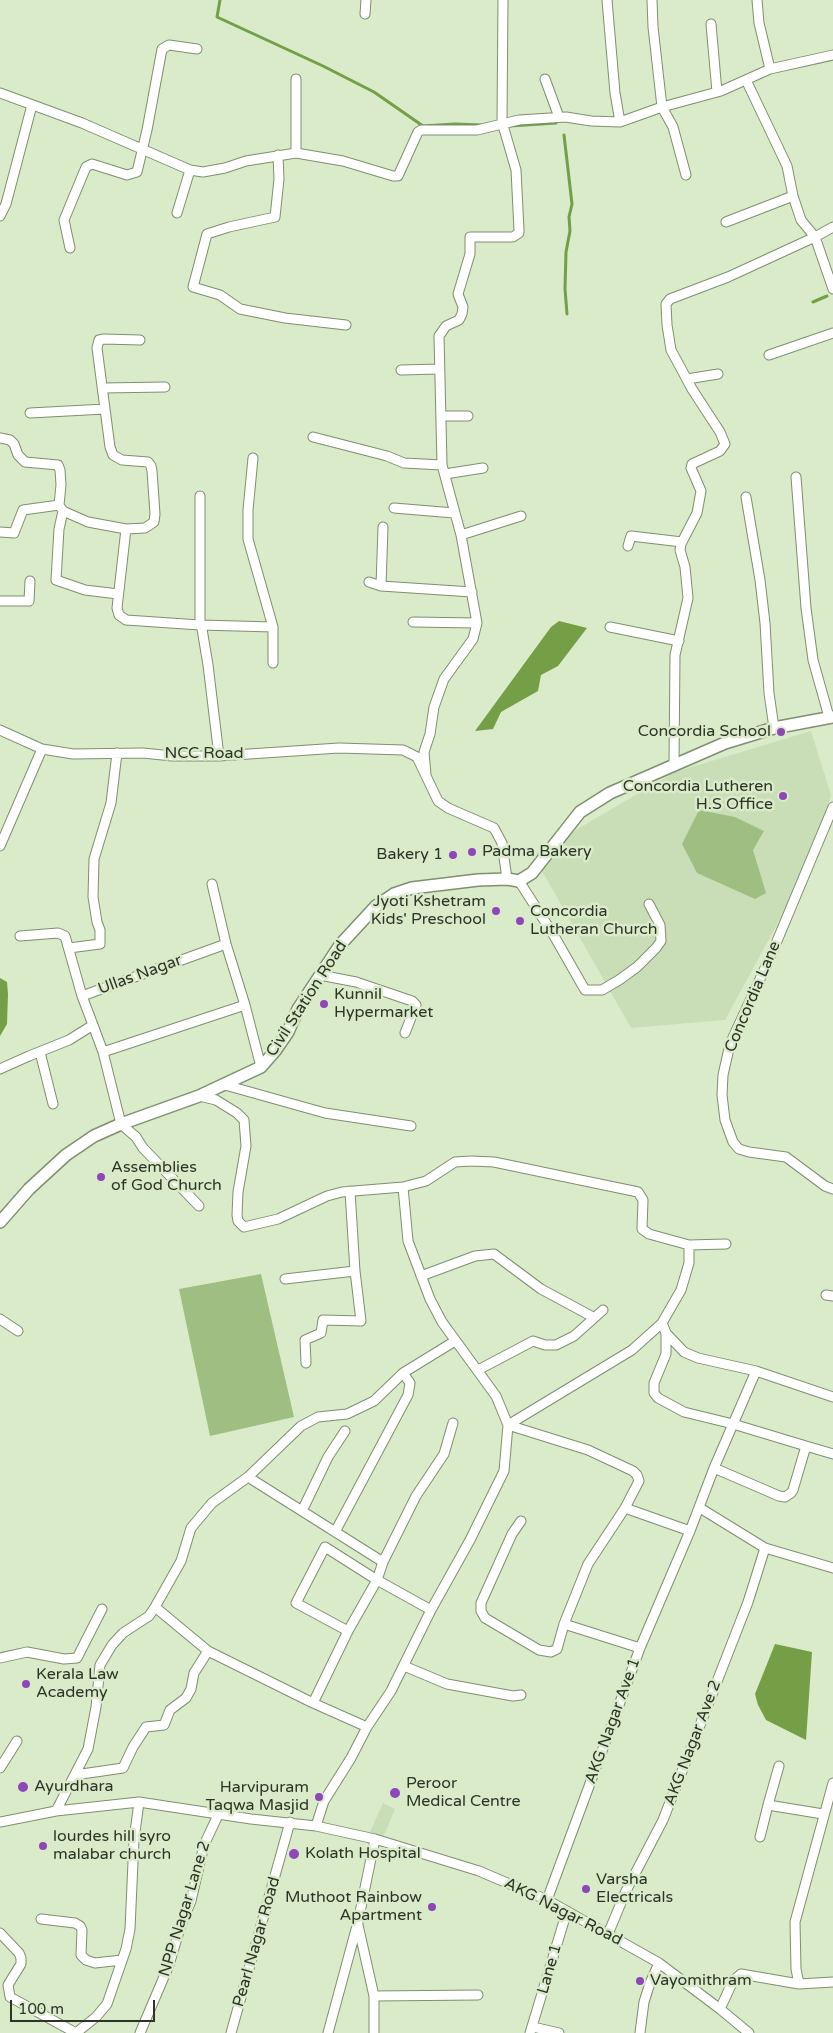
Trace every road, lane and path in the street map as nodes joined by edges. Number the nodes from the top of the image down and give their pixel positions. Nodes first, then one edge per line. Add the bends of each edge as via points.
1 (366, 0) edge
2 (503, 0) edge
3 (607, 0) edge
4 (652, 0) edge
5 (758, 0) edge
6 (365, 14) dead end
7 (711, 24) dead end
8 (197, 50) dead end
9 (833, 55) edge
10 (770, 69) junction
11 (296, 79) dead end
12 (545, 79) dead end
13 (746, 80) junction
14 (717, 92) junction
15 (0, 93) edge
16 (32, 105) junction
17 (662, 107) junction
18 (559, 117) junction
19 (502, 122) junction
20 (620, 122) junction
21 (143, 149) junction
22 (296, 153) junction
23 (278, 155) junction
24 (190, 170) junction
25 (686, 176) dead end
26 (793, 196) junction
27 (177, 213) dead end
28 (0, 216) edge
29 (726, 222) dead end
30 (833, 227) edge
31 (815, 237) junction
32 (70, 248) dead end
33 (833, 289) edge
34 (346, 325) dead end
35 (833, 333) edge
36 (140, 340) dead end
37 (769, 355) dead end
38 (439, 369) junction
39 (401, 370) dead end
40 (718, 374) dead end
41 (687, 380) junction
42 (165, 387) dead end
43 (103, 388) junction
44 (105, 408) junction
45 (30, 413) dead end
46 (441, 416) junction
47 (468, 416) dead end
48 (313, 437) dead end
49 (0, 438) edge
50 (253, 458) dead end
51 (483, 468) dead end
52 (443, 470) junction
53 (796, 478) dead end
54 (200, 496) dead end
55 (746, 497) dead end
56 (61, 508) junction
57 (394, 508) dead end
58 (454, 514) junction
59 (522, 516) dead end
60 (383, 527) dead end
61 (126, 529) junction
62 (0, 532) edge
63 (461, 534) junction
64 (682, 542) junction
65 (628, 546) dead end
66 (30, 581) dead end
67 (369, 582) dead end
68 (381, 586) junction
69 (472, 592) junction
70 (118, 594) junction
71 (0, 601) edge
72 (413, 622) dead end
73 (478, 623) junction
74 (200, 625) junction
75 (610, 627) dead end
76 (273, 628) junction
77 (679, 641) junction
78 (273, 663) dead end
79 (831, 717) edge
80 (774, 728) junction
81 (0, 730) edge
82 (42, 749) junction
83 (117, 753) junction
84 (219, 756) junction
85 (674, 764) junction
86 (426, 775) junction
87 (833, 807) edge
88 (0, 846) edge
89 (507, 878) junction
90 (519, 881) junction
91 (212, 884) dead end
92 (649, 904) dead end
93 (20, 936) dead end
94 (226, 944) junction
95 (69, 948) junction
96 (320, 975) junction
97 (82, 996) junction
98 (245, 1005) junction
99 (93, 1025) junction
100 (405, 1033) dead end
101 (40, 1052) junction
102 (103, 1052) junction
103 (261, 1067) junction
104 (0, 1069) edge
105 (225, 1085) junction
106 (200, 1096) junction
107 (53, 1104) dead end
108 (121, 1124) junction
109 (410, 1126) dead end
110 (404, 1187) junction
111 (833, 1189) edge
112 (350, 1191) junction
113 (199, 1206) dead end
114 (0, 1222) edge
115 (726, 1244) dead end
116 (689, 1245) junction
117 (354, 1271) junction
118 (421, 1276) junction
119 (285, 1279) dead end
120 (603, 1310) dead end
121 (593, 1317) junction
122 (0, 1319) edge
123 (662, 1323) junction
124 (18, 1331) dead end
125 (666, 1333) junction
126 (455, 1341) junction
127 (306, 1363) dead end
128 (478, 1370) junction
129 (756, 1371) junction
130 (403, 1373) junction
131 (832, 1395) edge
132 (453, 1423) dead end
133 (733, 1424) junction
134 (508, 1425) junction
135 (345, 1431) dead end
136 (806, 1446) junction
137 (833, 1454) edge
138 (714, 1468) junction
139 (248, 1477) junction
140 (625, 1508) junction
141 (700, 1508) junction
142 (302, 1511) junction
143 (521, 1521) dead end
144 (690, 1531) junction
145 (335, 1532) junction
146 (765, 1548) junction
147 (383, 1562) junction
148 (833, 1568) edge
149 (377, 1580) junction
150 (155, 1608) junction
151 (102, 1609) dead end
152 (431, 1610) junction
153 (564, 1624) junction
154 (348, 1631) junction
155 (640, 1648) junction
156 (208, 1651) junction
157 (0, 1658) edge
158 (404, 1666) junction
159 (521, 1695) dead end
160 (313, 1703) junction
161 (367, 1727) junction
162 (17, 1741) dead end
163 (779, 1766) dead end
164 (0, 1768) edge
165 (75, 1775) junction
166 (833, 1783) edge
167 (138, 1802) junction
168 (768, 1805) junction
169 (56, 1811) junction
170 (219, 1813) junction
171 (823, 1814) junction
172 (0, 1822) edge
173 (290, 1822) junction
174 (316, 1826) junction
175 (760, 1837) dead end
176 (375, 1839) junction
177 (547, 1900) junction
178 (567, 1911) junction
179 (41, 1919) dead end
180 (358, 1922) junction
181 (0, 1933) edge
182 (608, 1934) junction
183 (122, 1960) junction
184 (659, 1963) junction
185 (833, 1982) edge
186 (799, 1984) junction
187 (478, 1995) dead end
188 (374, 1996) junction
189 (720, 2009) junction
190 (532, 2030) edge
191 (76, 2033) edge
192 (140, 2033) edge
193 (231, 2033) edge
194 (328, 2033) edge
195 (374, 2033) edge
196 (559, 2033) edge
197 (640, 2033) edge
198 (749, 2033) edge

1 - 6 street
2 - 19 street
3 - 20 street via 614,93
4 - 17 street
5 - 10 street via 758,23
7 - 14 street
8 - 21 street via 169,45 162,49
9 - 10 street
10 - 13 street
11 - 22 street
12 - 18 street
13 - 14 street
13 - 26 street via 787,166
14 - 17 street
15 - 16 street
16 - 21 street
16 - 28 street
17 - 20 street
17 - 25 street via 672,127
18 - 19 street
18 - 20 street
19 - 22 street via 477,130 419,131 400,173 395,176 343,160
19 - 38 street via 516,170 520,230 513,237 469,238 470,252 458,294 462,314 439,336
21 - 24 street
21 - 32 street via 137,172 132,175 94,164 86,167 64,220
22 - 23 street
23 - 24 street via 209,171
23 - 34 street via 275,217 207,234 193,288 220,295 240,309
24 - 27 street
26 - 29 street
26 - 31 street via 801,220
30 - 31 street
31 - 33 street
31 - 41 street via 670,299 666,309 672,350
35 - 37 street
36 - 43 street via 100,340 97,348
38 - 39 street
38 - 46 street
40 - 41 street
41 - 64 street via 725,444 720,451 692,464 692,473 701,491 697,513
42 - 43 street
43 - 44 street
44 - 45 street
44 - 61 street via 113,455 122,460 148,462 152,471 154,522 145,528
46 - 47 street
46 - 52 street
48 - 52 street via 404,463
49 - 56 street via 10,440 25,462 58,465
50 - 76 street via 248,539
51 - 52 street
52 - 58 street
53 - 79 street via 812,660
54 - 74 street
55 - 80 street via 760,580
56 - 61 street via 88,522
56 - 62 street via 23,510 14,533
56 - 70 street via 56,580 85,590
57 - 58 street
58 - 63 street
59 - 63 street
60 - 68 street
61 - 70 street
63 - 69 street
64 - 65 street via 631,536
64 - 77 street via 680,550 688,598
66 - 71 street via 29,601
67 - 68 street
68 - 69 street
69 - 73 street
70 - 74 street via 119,615 126,620
72 - 73 street
73 - 86 street via 472,639 444,679 434,707 424,752
74 - 76 street
74 - 84 street
75 - 77 street
76 - 78 street
77 - 85 street via 674,674
79 - 80 main road
80 - 85 main road
81 - 82 street, NCC Road
82 - 83 street, NCC Road via 73,754
82 - 88 street
83 - 84 street, NCC Road
83 - 95 street via 111,803 94,859 93,897 100,944
84 - 86 street, NCC Road via 355,748 403,750 417,758
85 - 90 main road via 610,793 580,812 532,874
86 - 89 street via 438,801 494,828 502,843
87 - 111 street, Concordia Lane via 730,1044 722,1095 725,1120 739,1149 786,1157
89 - 90 main road, Civil Station Road
89 - 96 main road, Civil Station Road via 412,888 394,894 376,906 340,945
90 - 92 street via 585,990 602,990 619,980 662,941 660,925
91 - 94 street
93 - 95 street via 61,933
94 - 97 street, Ullas Nagar
94 - 98 street
95 - 97 street
96 - 100 street via 356,982 412,1001 416,1005
96 - 103 main road, Civil Station Road via 276,1051
97 - 99 street, Ullas Nagar
98 - 102 street
98 - 103 street
99 - 101 street
99 - 102 street, Ullas Nagar
101 - 104 street
101 - 107 street
102 - 108 street, Ullas Nagar
103 - 105 main road, Civil Station Road
105 - 106 main road, Civil Station Road
105 - 109 street via 325,1113
106 - 108 main road, Civil Station Road
106 - 112 street via 216,1100 244,1120 246,1146 237,1215 244,1227 278,1219 326,1196
108 - 113 street
108 - 114 main road, Civil Station Road via 94,1136 66,1155
110 - 112 street
110 - 116 street via 426,1181 455,1162 471,1161 494,1162 600,1182 640,1193 643,1200 640,1224 646,1233
110 - 118 street via 408,1241
112 - 117 street
115 - 116 street
116 - 123 street via 681,1290
117 - 119 street
117 - 127 street via 361,1321 323,1320 321,1332 305,1340
118 - 121 street via 475,1256 494,1254 541,1289
118 - 126 street via 442,1322
120 - 121 street
121 - 128 street via 574,1336 556,1345 545,1346 533,1341
122 - 124 street
123 - 125 street
123 - 134 street via 632,1350
125 - 129 street via 684,1352 698,1358
125 - 133 street via 666,1354 653,1389 658,1398 684,1412
126 - 128 street
126 - 130 street
128 - 134 street via 496,1396
129 - 131 street
129 - 133 street
130 - 139 street via 374,1401 347,1414 318,1417 301,1426
130 - 145 street via 410,1382 408,1395
132 - 147 street via 444,1454 416,1496
133 - 136 street
133 - 138 street
134 - 140 street via 588,1450 633,1471 639,1481
134 - 152 street via 504,1471
135 - 142 street via 328,1457
136 - 137 street
136 - 138 street via 789,1496 779,1496
138 - 141 street
139 - 142 street
139 - 150 street via 212,1503 191,1528 181,1561
140 - 144 street
140 - 153 street via 588,1564
141 - 144 street
141 - 146 street
142 - 145 street
143 - 153 street via 481,1603 481,1612 494,1625 539,1650 554,1651 557,1648
144 - 155 street
145 - 147 street
146 - 148 street
146 - 182 street, AKG Nagar Ave 2 via 748,1602 663,1820
147 - 149 street
149 - 152 street
149 - 154 street
149 - 154 street via 325,1547 318,1557 296,1603
150 - 156 street
150 - 165 street via 149,1616 123,1633 100,1665 88,1748
151 - 157 street via 77,1658 64,1659 27,1652
152 - 158 street
153 - 155 street, AKG Nagar Ave 1
154 - 160 street
155 - 177 street, AKG Nagar Ave 1
156 - 160 street
156 - 165 street via 194,1673 186,1698 170,1710 164,1725 146,1727 123,1768
158 - 159 street via 446,1684
158 - 161 street
160 - 161 street
161 - 174 street via 324,1801
162 - 164 street
163 - 168 street
165 - 169 street
166 - 171 street
167 - 169 street, AKG Nagar Road
167 - 170 street, AKG Nagar Road
167 - 183 street via 130,1929
168 - 171 street
168 - 175 street
169 - 172 street, AKG Nagar Road
170 - 173 street, AKG Nagar Road
170 - 192 street, NPP Nagar Lane 2 via 204,1845 191,1901 169,1965
171 - 186 street via 795,1922
173 - 174 street, AKG Nagar Road
173 - 193 street, Pearl Nagar Road
174 - 176 street, AKG Nagar Road
176 - 177 street, AKG Nagar Road via 479,1871
176 - 180 street
177 - 178 street, AKG Nagar Road
178 - 182 street, AKG Nagar Road
178 - 190 street, Lane 1
179 - 183 street via 80,1926 81,1955 86,1960 94,1963
180 - 188 street
180 - 194 street
181 - 191 street via 21,1958 21,1964 8,1985 9,1995
182 - 184 street, AKG Nagar Road
183 - 191 street via 107,2004 96,2018
184 - 189 street, AKG Nagar Road
184 - 197 street via 644,2002
185 - 186 street
186 - 189 street via 741,1974 733,1981
187 - 188 street
188 - 195 street
189 - 198 street, AKG Nagar Road
190 - 196 street

